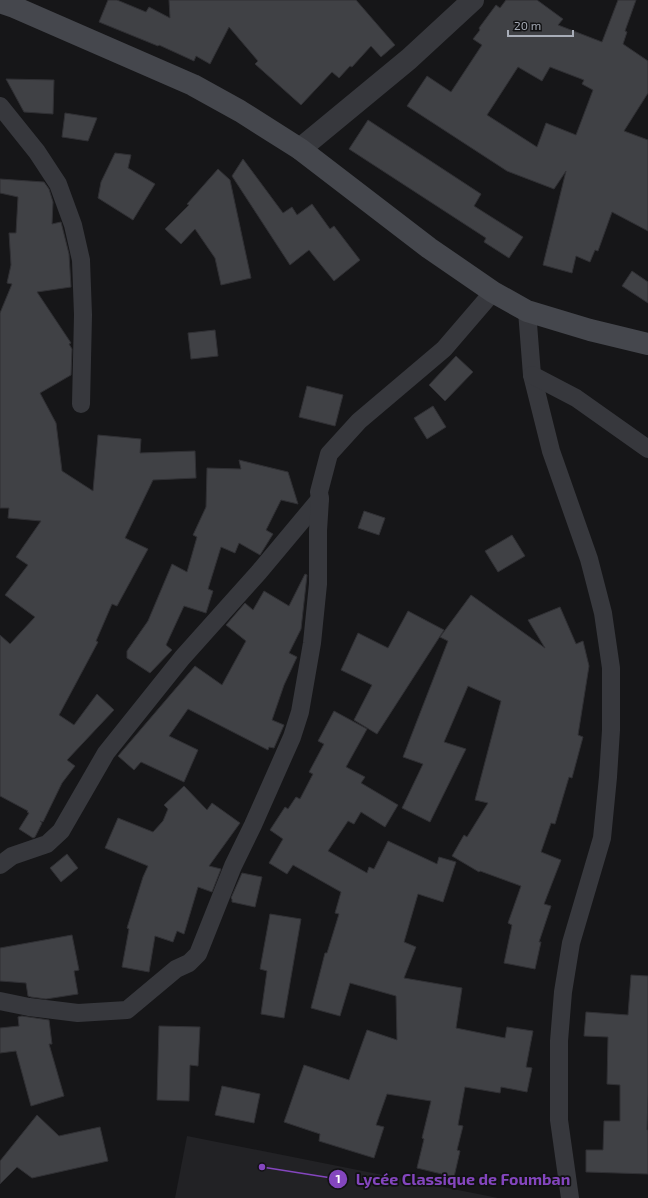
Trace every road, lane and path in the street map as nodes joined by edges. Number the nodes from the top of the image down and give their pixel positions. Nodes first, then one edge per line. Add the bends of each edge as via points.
1 (473, 0) edge
2 (0, 2) edge
3 (0, 106) edge
4 (300, 149) junction
5 (494, 292) junction
6 (527, 311) junction
7 (646, 341) edge
8 (532, 375) junction
9 (81, 404) dead end
10 (648, 449) edge
11 (320, 499) junction
12 (0, 865) edge
13 (0, 1001) edge
14 (570, 1198) edge

1 - 4 street via 409,60
2 - 4 main road via 193,85
3 - 9 street via 37,152 58,184 73,225 81,268
4 - 5 main road via 429,248
5 - 6 main road
5 - 11 street via 444,349 359,421 329,454 319,492
6 - 7 main road via 590,330
6 - 8 street
8 - 10 street via 576,398
8 - 14 street via 551,451 589,559 604,613 611,668 611,730 602,838 571,943 559,1041 559,1120
11 - 12 street via 182,658 106,753 61,831 47,844 12,856
11 - 13 street via 318,584 312,644 300,712 292,737 233,866 198,954 127,1010 78,1013

